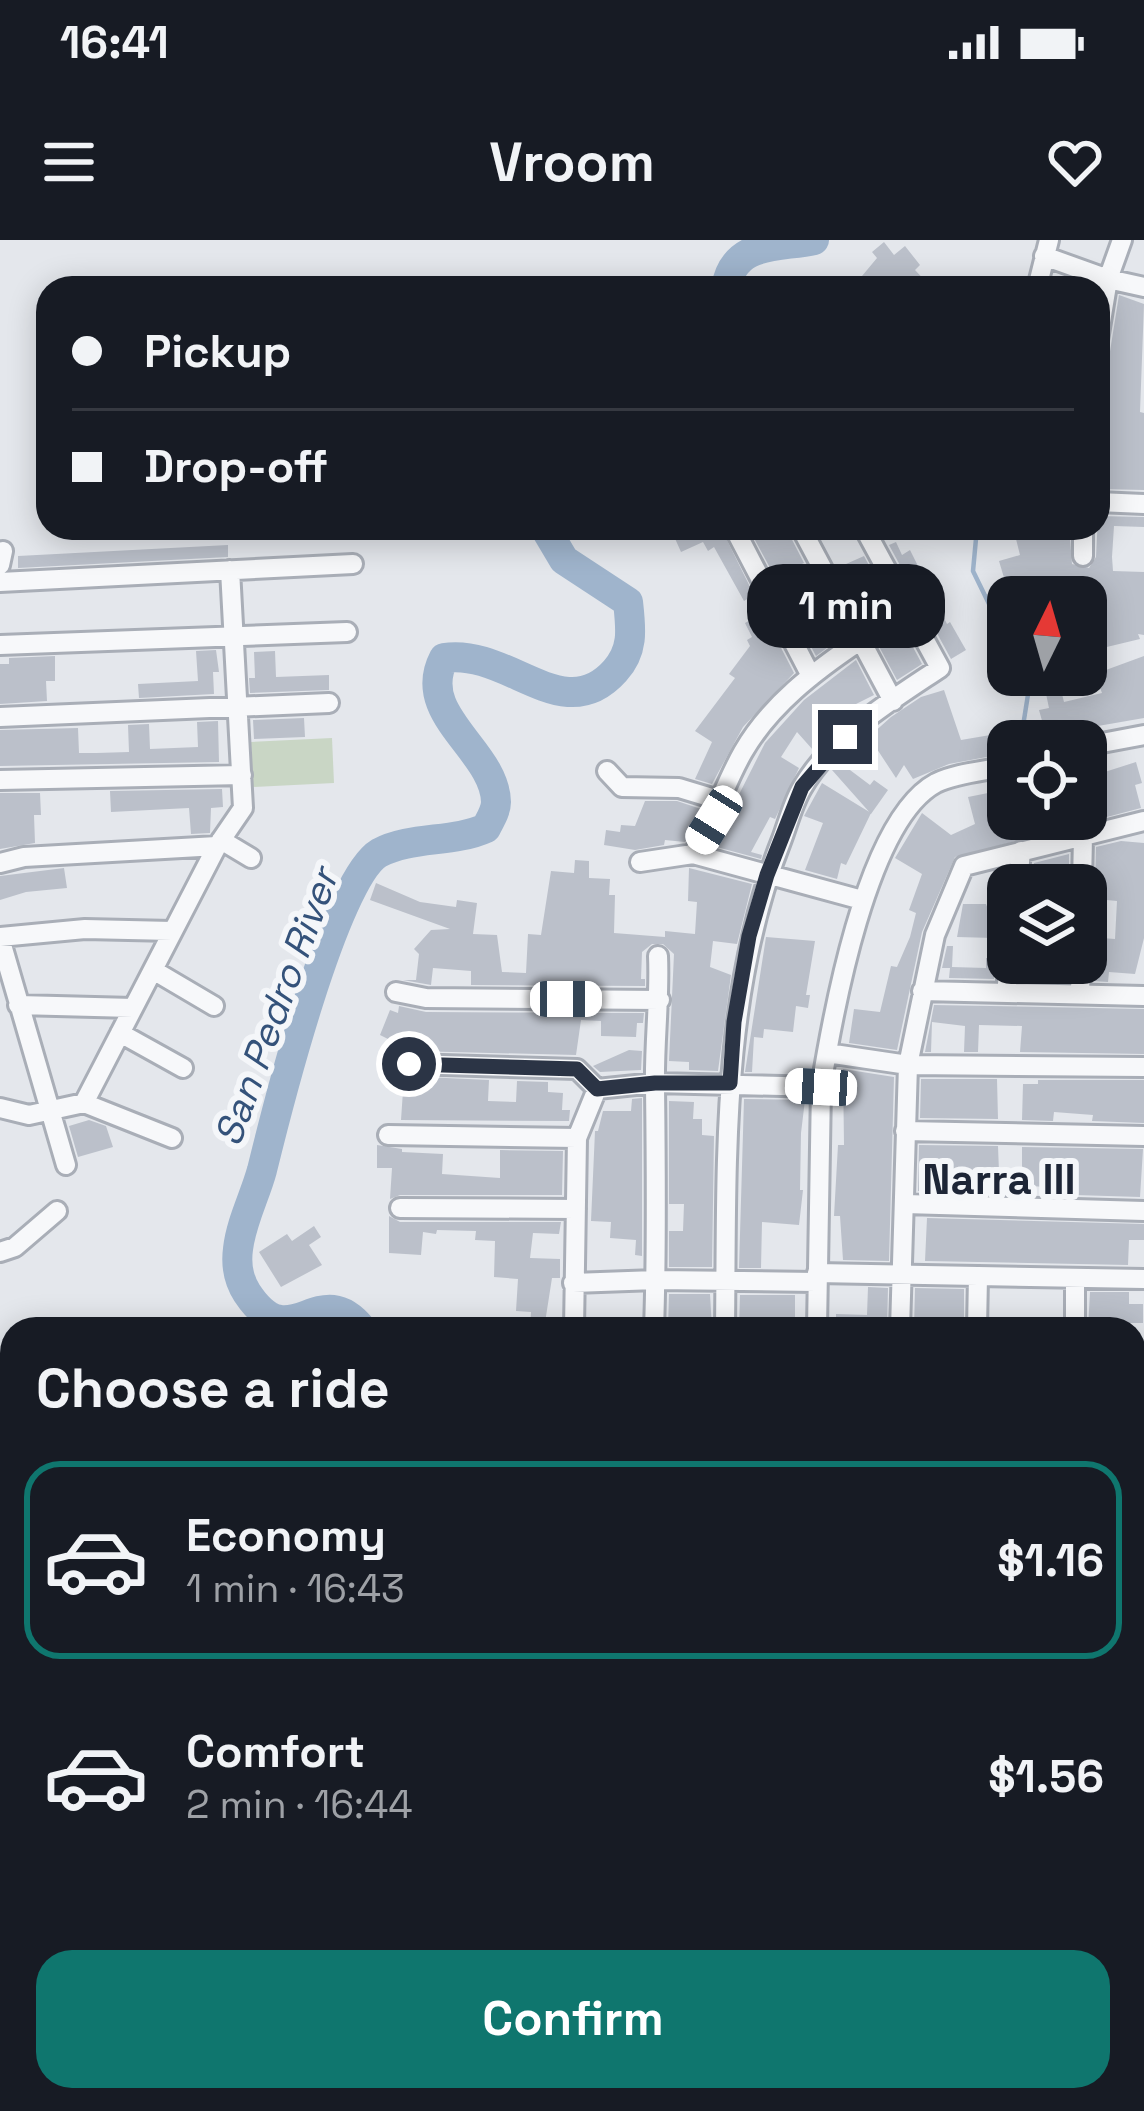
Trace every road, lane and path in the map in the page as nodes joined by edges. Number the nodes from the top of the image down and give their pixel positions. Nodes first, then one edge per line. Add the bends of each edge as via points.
1 (1122, 240) edge
2 (1046, 248) edge
3 (1102, 276) edge
4 (1109, 276) edge
5 (1110, 279) edge
6 (1144, 286) edge
7 (1110, 503) edge
8 (1144, 504) edge
9 (740, 540) edge
10 (807, 540) edge
11 (871, 540) edge
12 (1083, 540) edge
13 (1083, 556) dead end
14 (352, 563) dead end
15 (230, 570) junction
16 (0, 582) edge
17 (347, 632) dead end
18 (234, 637) junction
19 (858, 642) junction
20 (0, 645) edge
21 (810, 674) junction
22 (892, 701) junction
23 (329, 703) dead end
24 (238, 707) junction
25 (0, 717) edge
26 (1144, 735) edge
27 (1107, 742) edge
28 (607, 771) dead end
29 (987, 771) edge
30 (242, 775) junction
31 (0, 781) edge
32 (722, 801) junction
33 (1144, 821) edge
34 (1107, 830) edge
35 (1066, 840) edge
36 (219, 843) junction
37 (1021, 851) junction
38 (693, 854) junction
39 (251, 858) dead end
40 (640, 862) dead end
41 (0, 863) edge
42 (767, 875) junction
43 (862, 900) junction
44 (172, 931) junction
45 (0, 938) edge
46 (658, 956) dead end
47 (153, 970) junction
48 (1080, 984) edge
49 (922, 991) junction
50 (396, 992) dead end
51 (1007, 992) junction
52 (1080, 992) junction
53 (1144, 996) edge
54 (660, 1000) junction
55 (18, 1005) junction
56 (214, 1006) dead end
57 (133, 1007) junction
58 (120, 1033) junction
59 (826, 1053) junction
60 (409, 1064) dead end
61 (908, 1065) junction
62 (1144, 1067) edge
63 (183, 1068) dead end
64 (655, 1083) junction
65 (730, 1083) junction
66 (821, 1087) junction
67 (597, 1089) junction
68 (84, 1103) junction
69 (0, 1108) edge
70 (49, 1111) junction
71 (905, 1131) junction
72 (388, 1135) dead end
73 (1144, 1136) edge
74 (172, 1138) dead end
75 (577, 1138) junction
76 (65, 1166) dead end
77 (905, 1204) junction
78 (400, 1208) dead end
79 (576, 1209) junction
80 (57, 1211) dead end
81 (1144, 1211) edge
82 (0, 1252) edge
83 (899, 1274) junction
84 (978, 1276) junction
85 (817, 1278) junction
86 (1075, 1278) junction
87 (1144, 1279) edge
88 (656, 1280) junction
89 (725, 1280) junction
90 (574, 1283) junction
91 (574, 1317) edge
92 (654, 1317) edge
93 (725, 1317) edge
94 (817, 1317) edge
95 (900, 1317) edge
96 (977, 1317) edge
97 (1075, 1317) edge

1 - 4 street
2 - 3 street
5 - 6 street
7 - 8 street
9 - 21 street
10 - 19 street
11 - 22 street via 940,668
12 - 13 street
14 - 15 street
15 - 16 street
15 - 18 street
17 - 18 street
18 - 20 street
18 - 24 street
19 - 21 street
19 - 22 street
21 - 32 street via 743,752
22 - 42 street via 845,737 802,787
23 - 24 street
24 - 25 street
24 - 30 street
26 - 27 street
28 - 32 street via 622,787 679,788
29 - 43 street via 935,784 896,825
30 - 31 street
30 - 36 street via 243,808
32 - 38 street
33 - 34 street
35 - 37 street
36 - 39 street
36 - 41 street
36 - 44 street
37 - 49 street via 964,866
37 - 51 street via 1019,873 998,896 1008,923
38 - 40 street
38 - 42 street
42 - 43 street
42 - 65 street via 734,1022
43 - 59 street
44 - 45 street
44 - 47 street
45 - 55 street
46 - 54 street
47 - 56 street
47 - 57 street
48 - 52 street
49 - 51 street
49 - 61 street
50 - 54 street
51 - 52 street
52 - 53 street
54 - 64 street
55 - 57 street
55 - 70 street
57 - 58 street
58 - 63 street
58 - 68 street
59 - 61 street
59 - 66 street
60 - 67 street via 577,1069
61 - 62 street
61 - 71 street
64 - 65 street
64 - 67 street
64 - 88 street
65 - 66 street
65 - 89 street
66 - 85 street
67 - 75 street
68 - 70 street
68 - 74 street
69 - 70 street
70 - 76 street
71 - 73 street
71 - 77 street
72 - 75 street
75 - 79 street
77 - 81 street
77 - 83 street
78 - 79 street
79 - 90 street
80 - 82 street
83 - 84 street
83 - 85 street
83 - 95 street
84 - 86 street
84 - 96 street
85 - 89 street
85 - 94 street
86 - 87 street
86 - 97 street
88 - 89 street
88 - 90 street
88 - 92 street
89 - 93 street
90 - 91 street

